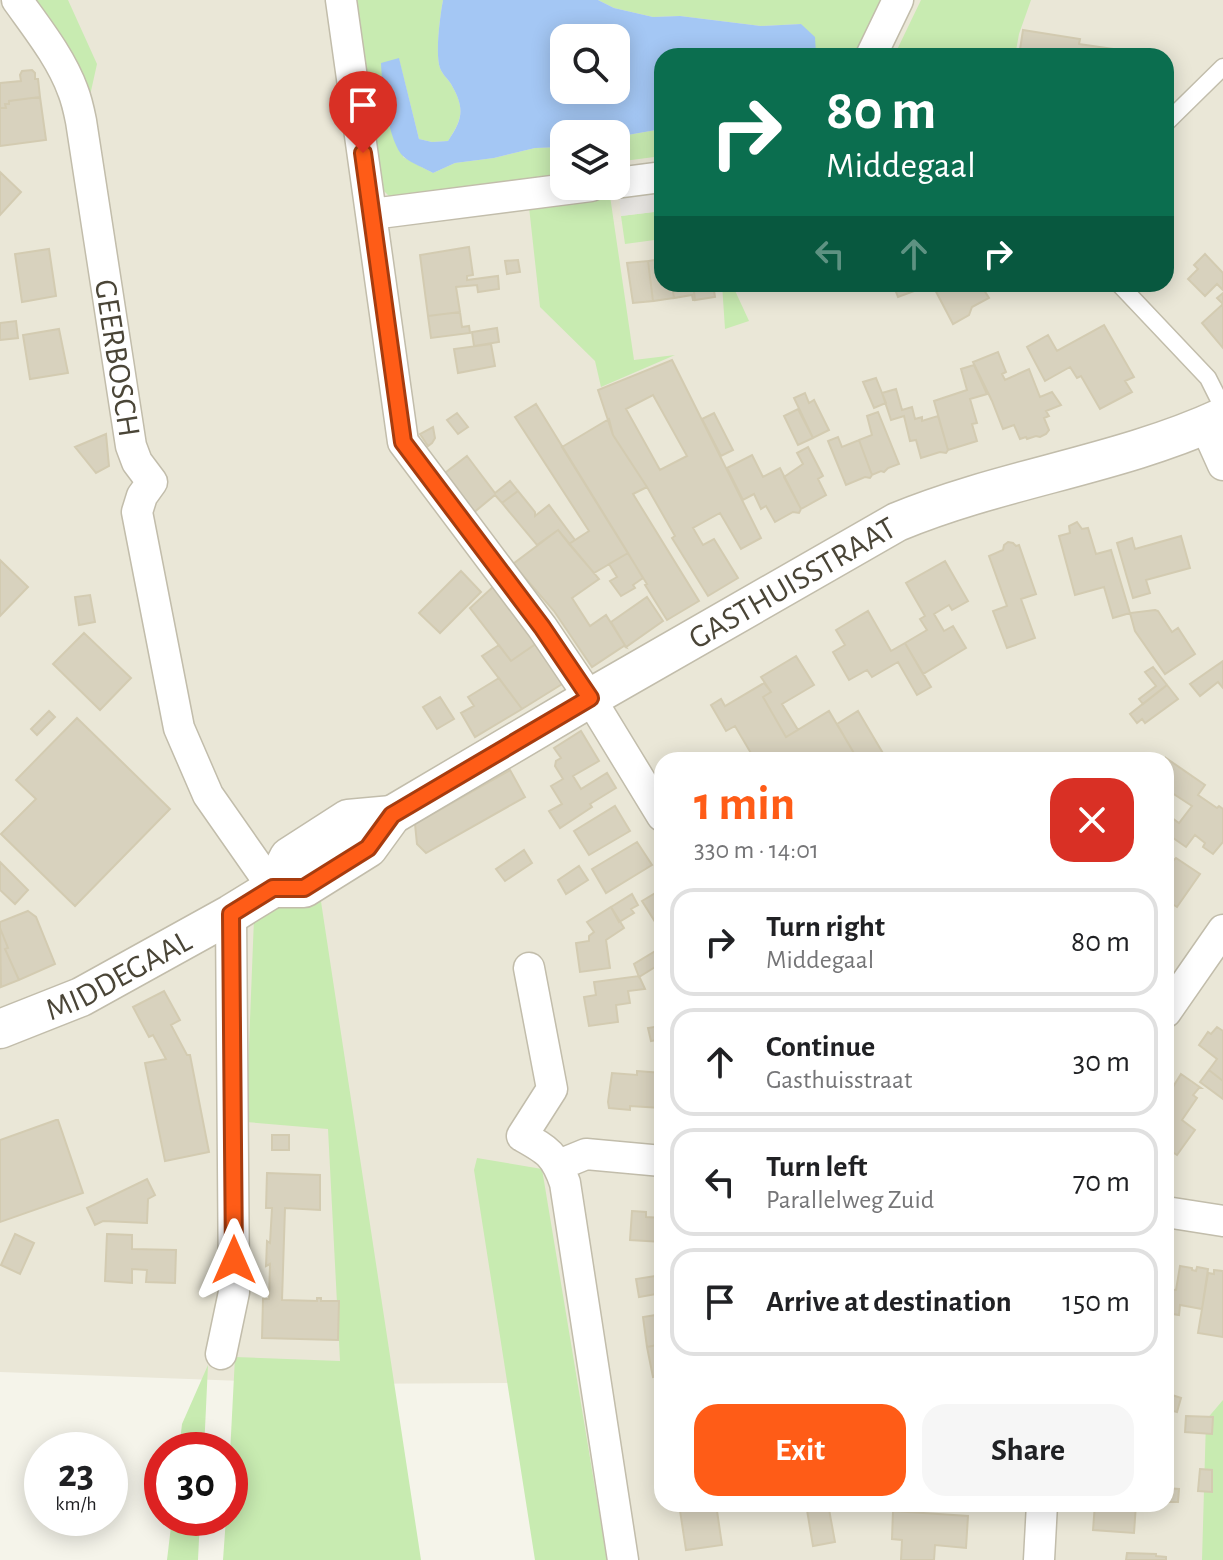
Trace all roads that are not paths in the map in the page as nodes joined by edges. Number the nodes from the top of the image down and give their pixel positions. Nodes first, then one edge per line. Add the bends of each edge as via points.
1 (17, 0) edge
2 (341, 0) edge
3 (898, 0) edge
4 (875, 48) edge
5 (1223, 67) edge
6 (1174, 115) edge
7 (654, 178) edge
8 (630, 181) edge
9 (550, 191) edge
10 (372, 214) junction
11 (1127, 292) edge
12 (1217, 416) edge
13 (1223, 465) edge
14 (590, 698) junction
15 (654, 803) edge
16 (326, 854) joint
17 (273, 888) junction
18 (231, 914) junction
19 (1223, 930) edge
20 (529, 968) dead end
21 (1174, 1000) edge
22 (0, 1029) edge
23 (654, 1160) edge
24 (559, 1165) junction
25 (1174, 1213) edge
26 (1223, 1221) edge
27 (221, 1354) dead end
28 (1042, 1512) edge
29 (623, 1560) edge
30 (1039, 1560) edge

1 - 17 street, GEERBOSCH via 61,66 81,121 129,433 137,462 152,482 137,512 179,728 208,795
2 - 10 street
3 - 4 street
5 - 6 lane
7 - 8 street
9 - 10 street
10 - 14 street via 403,442
11 - 12 lane via 1208,378
12 - 13 street
12 - 14 street, GASTHUISSTRAAT via 1123,454 936,506 897,522
14 - 15 street
14 - 16 street, GASTHUISSTRAAT via 392,815 348,819
16 - 17 street, MIDDEGAAL via 289,857
17 - 18 street, MIDDEGAAL
18 - 22 street, MIDDEGAAL via 81,997
18 - 27 street via 234,1292
19 - 21 street
20 - 24 street via 552,1089 522,1136
23 - 24 street via 586,1154
24 - 29 street
25 - 26 street
28 - 30 street

